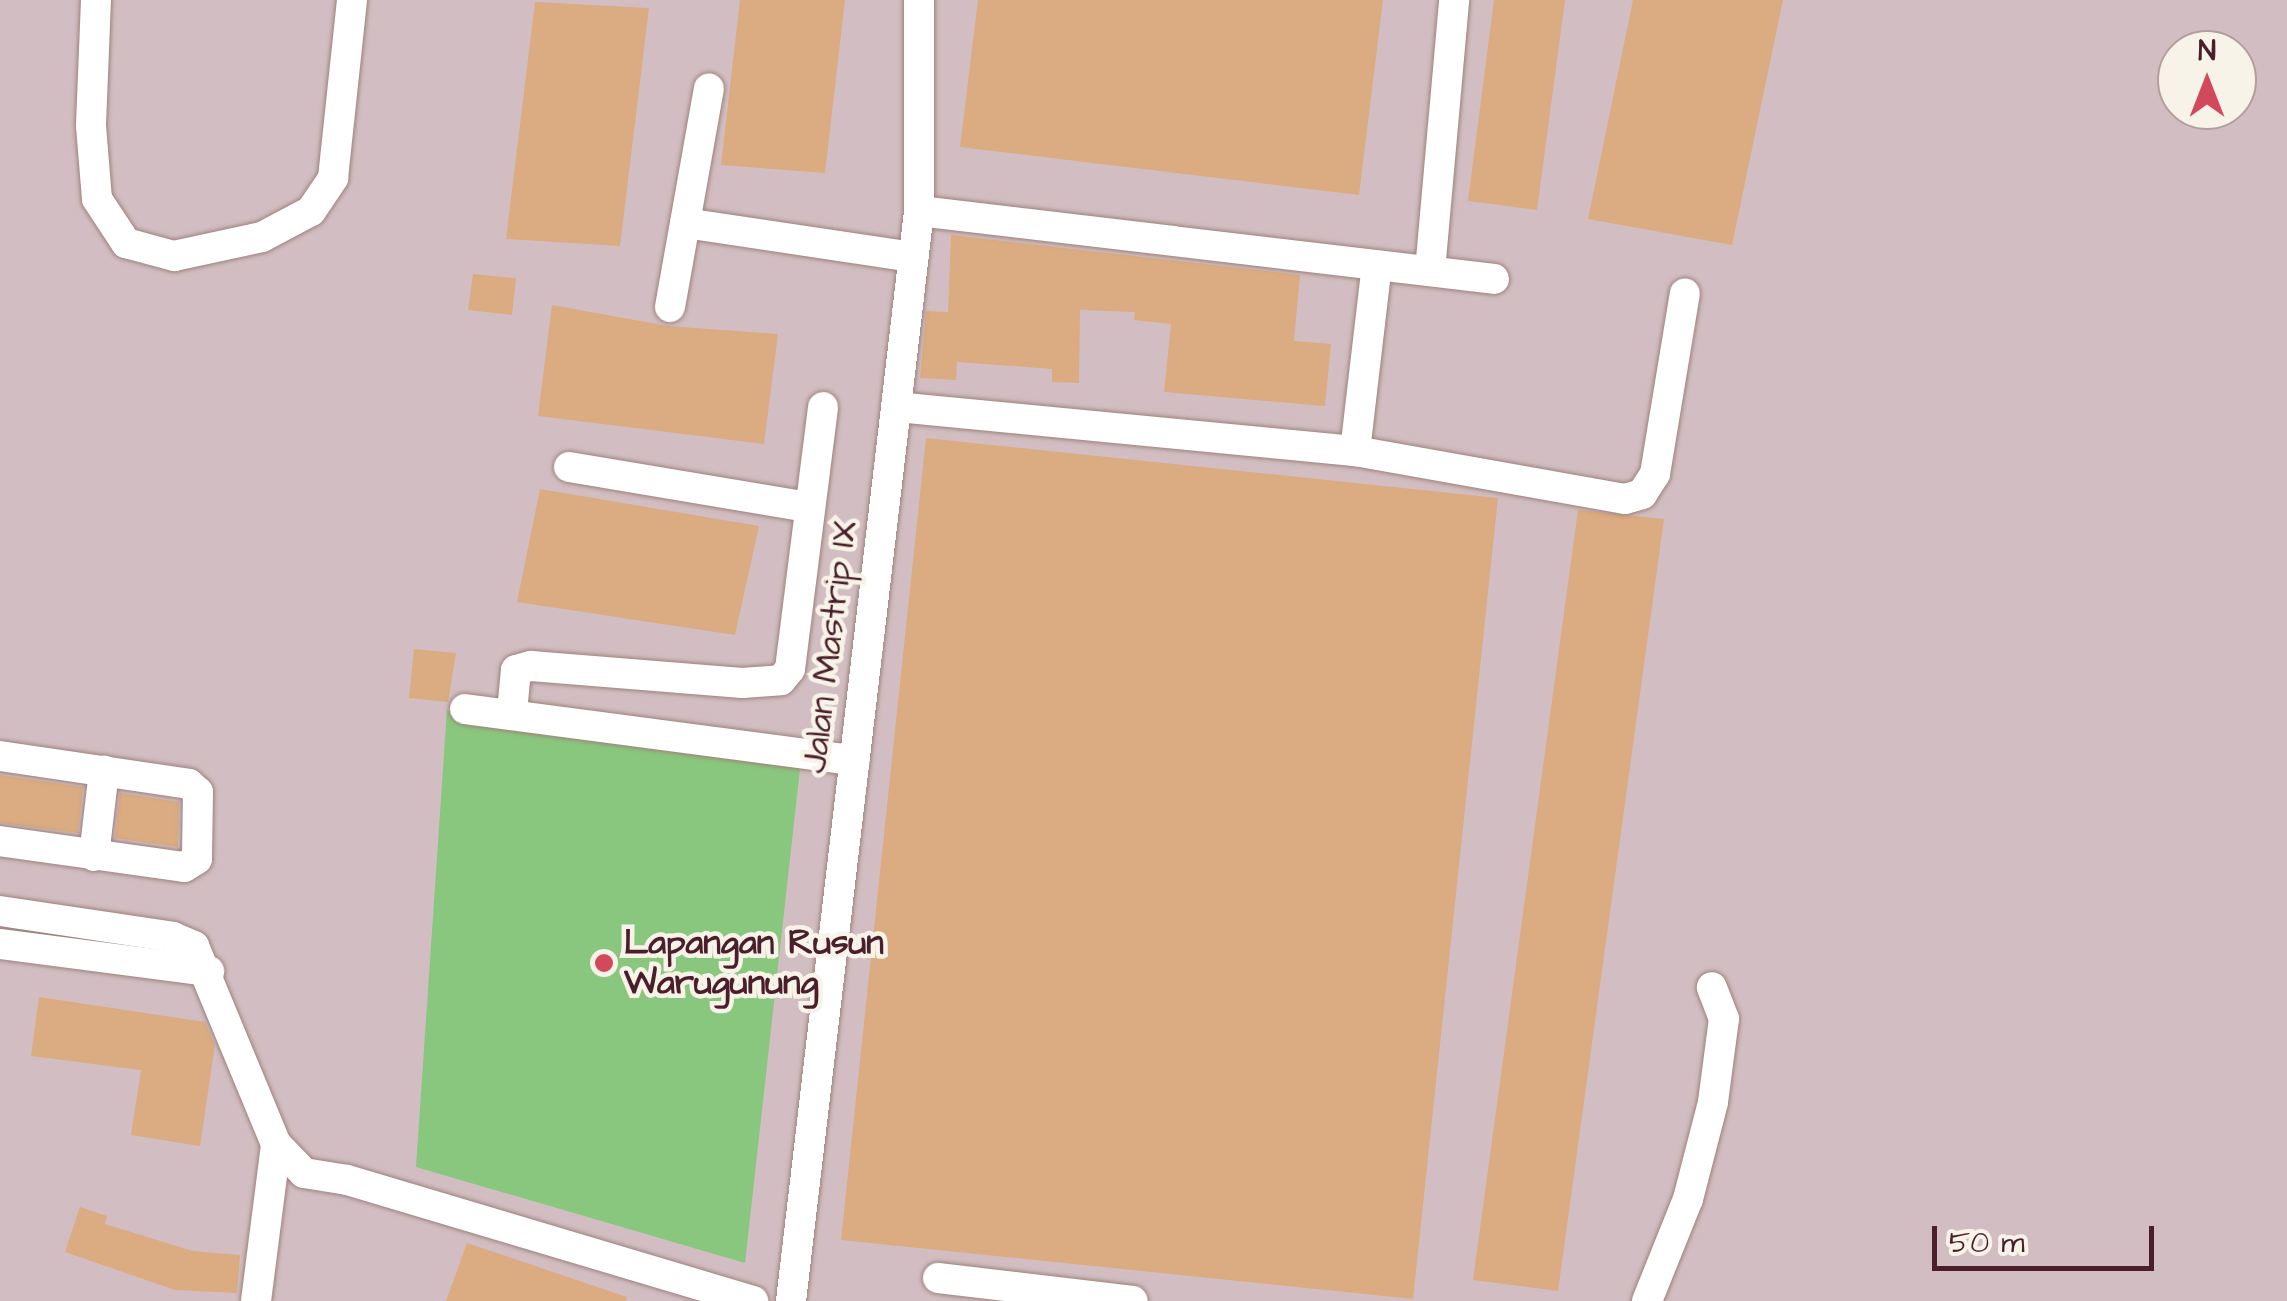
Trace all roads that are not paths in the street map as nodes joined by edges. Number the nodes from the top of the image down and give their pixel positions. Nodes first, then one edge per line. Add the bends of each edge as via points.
1 (96, 0) edge
2 (352, 0) edge
3 (919, 0) edge
4 (1454, 0) edge
5 (709, 88) dead end
6 (918, 210) junction
7 (685, 223) junction
8 (913, 257) junction
9 (1377, 265) junction
10 (1430, 271) junction
11 (1494, 279) dead end
12 (1685, 293) dead end
13 (670, 306) dead end
14 (823, 408) dead end
15 (896, 408) junction
16 (1356, 451) junction
17 (569, 468) dead end
18 (808, 507) junction
19 (464, 709) dead end
20 (512, 712) junction
21 (0, 756) edge
22 (855, 760) junction
23 (104, 771) junction
24 (0, 841) edge
25 (94, 856) junction
26 (0, 910) edge
27 (0, 944) edge
28 (209, 971) junction
29 (1712, 987) dead end
30 (276, 1144) junction
31 (938, 1278) dead end
32 (256, 1301) edge
33 (752, 1301) edge
34 (791, 1301) edge
35 (1133, 1301) edge
36 (1647, 1301) edge

1 - 2 street via 90,126 97,199 126,242 174,256 262,237 311,211 333,178
3 - 6 street, Jalan Mastrip IX
4 - 10 street
5 - 7 street
6 - 8 street, Jalan Mastrip IX
6 - 9 street
7 - 8 street
7 - 13 street
8 - 15 street, Jalan Mastrip IX
9 - 10 street
9 - 16 street
10 - 11 street
12 - 16 street via 1655,474 1642,494 1625,499 1483,479
14 - 18 street
15 - 16 street
15 - 22 street, Jalan Mastrip IX
17 - 18 street
18 - 20 street via 790,669 781,680 532,666 516,670
19 - 20 street
20 - 22 street
21 - 23 street
22 - 34 street, Jalan Mastrip IX
23 - 25 street
23 - 25 street via 194,786 197,859 184,867
24 - 25 street
26 - 28 street via 173,936 194,946
27 - 28 street
28 - 30 street
29 - 36 street via 1724,1019 1713,1102 1688,1200
30 - 32 street
30 - 33 street via 304,1173
31 - 35 street

